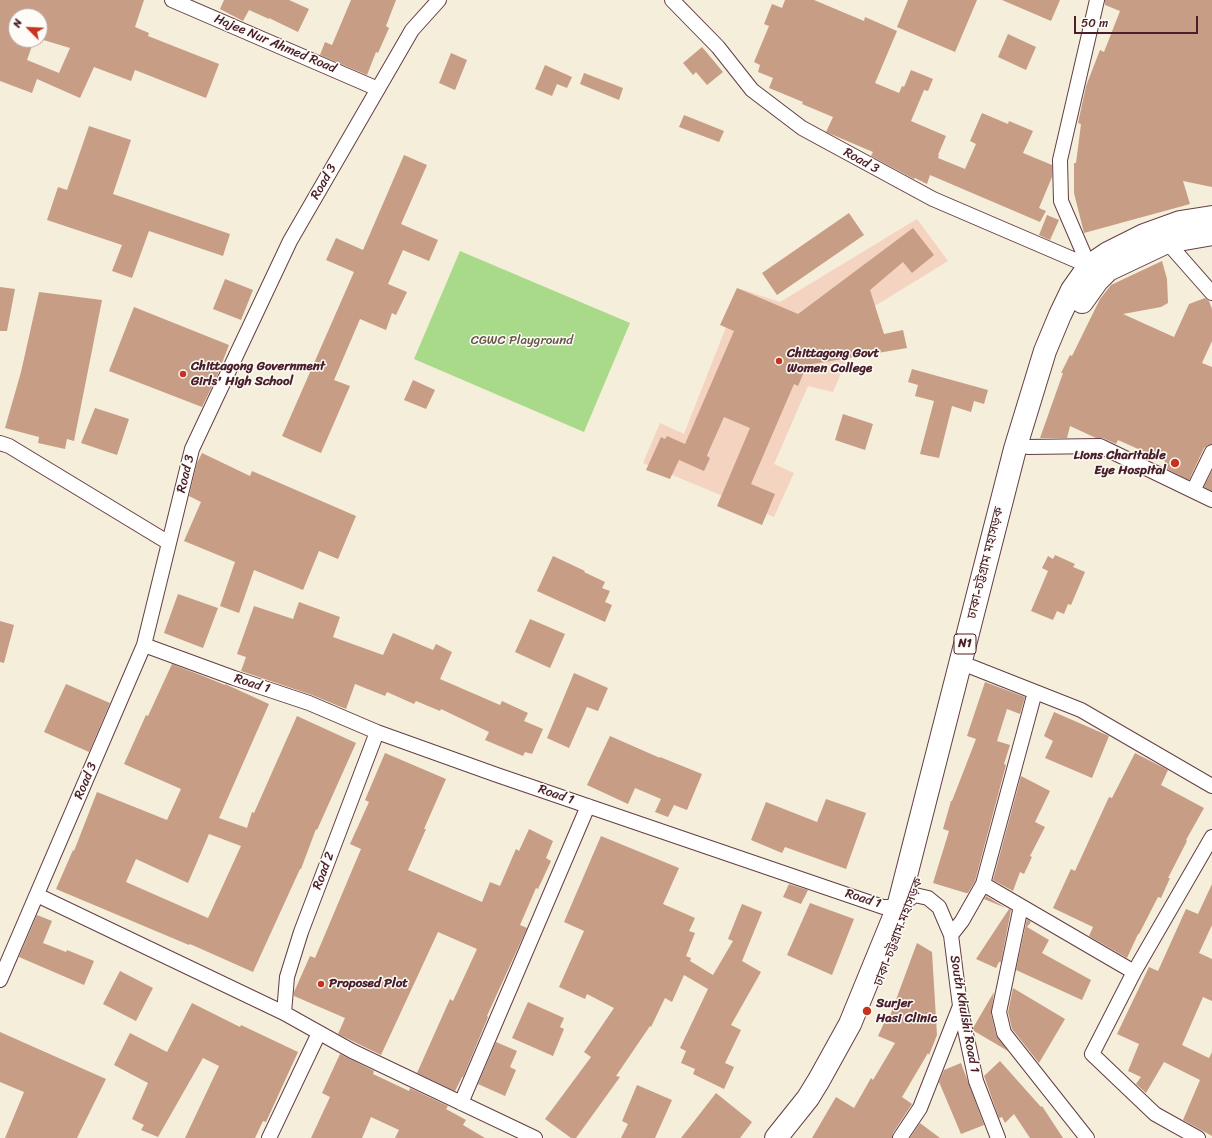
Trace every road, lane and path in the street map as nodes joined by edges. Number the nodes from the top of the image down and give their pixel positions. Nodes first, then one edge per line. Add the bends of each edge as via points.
1 (172, 0) edge
2 (439, 0) edge
3 (672, 0) edge
4 (1097, 0) edge
5 (378, 89) junction
6 (1212, 217) edge
7 (1212, 234) edge
8 (1167, 242) junction
9 (1089, 266) junction
10 (1212, 294) edge
11 (0, 443) edge
12 (1028, 447) junction
13 (1212, 452) edge
14 (1193, 491) junction
15 (1212, 500) edge
16 (169, 543) junction
17 (144, 645) junction
18 (972, 667) junction
19 (1035, 692) junction
20 (377, 732) junction
21 (1212, 786) edge
22 (588, 806) junction
23 (1212, 837) edge
24 (983, 884) junction
25 (37, 895) junction
26 (907, 901) junction
27 (1021, 906) junction
28 (951, 935) junction
29 (1134, 972) junction
30 (0, 980) edge
31 (960, 1006) junction
32 (284, 1013) junction
33 (319, 1033) junction
34 (461, 1103) junction
35 (269, 1138) edge
36 (535, 1138) edge
37 (776, 1138) edge
38 (791, 1138) edge
39 (900, 1138) edge
40 (998, 1138) edge
41 (1086, 1138) edge
42 (1198, 1138) edge

1 - 5 street, Hajee Nur Ahmed Road
2 - 5 street, Road 3 via 412,30
3 - 9 street, Road 3 via 718,47 752,90 802,128 933,199
4 - 9 street via 1060,160 1061,201
5 - 16 street, Road 3 via 290,241 192,449
6 - 9 highway, ঢাকা-চট্টগ্রাম মহাসড়ক / N1 via 1180,222 1144,235
7 - 8 highway, ঢাকা-চট্টগ্রাম মহাসড়ক / N1
8 - 10 street
8 - 12 highway, ঢাকা-চট্টগ্রাম মহাসড়ক / N1 via 1108,270 1096,281 1072,322 1040,406
9 - 26 highway, ঢাকা-চট্টগ্রাম মহাসড়ক / N1 via 1072,290 1045,350 1015,448
11 - 16 street via 9,446
12 - 14 street via 1100,446
12 - 18 highway, ঢাকা-চট্টগ্রাম মহাসড়ক / N1
13 - 14 street
14 - 15 street
16 - 17 street, Road 3
17 - 20 street, Road 1 via 309,703
17 - 25 street, Road 3
18 - 19 street
18 - 26 highway, ঢাকা-চট্টগ্রাম মহাসড়ক / N1 via 940,799
19 - 21 street via 1081,710
19 - 24 street
20 - 22 street, Road 1
20 - 32 street, Road 2 via 301,932 287,977
22 - 26 street, Road 1 via 883,906
22 - 34 street
23 - 29 street
24 - 27 street
24 - 28 street
25 - 30 street, Road 3
25 - 32 street
26 - 28 street, Road 1 via 928,898 939,908
26 - 37 highway, ঢাকা-চট্টগ্রাম মহাসড়ক / N1 via 850,1024 808,1098
26 - 38 highway, ঢাকা-চট্টগ্রাম মহাসড়ক / N1 via 882,979 853,1042 829,1085
27 - 29 street
27 - 41 street via 998,1012 1004,1033
28 - 31 street, South Khulshi Road 1
29 - 42 street via 1092,1054 1155,1114
31 - 39 street via 920,1108
31 - 40 street, South Khulshi Road 1 via 976,1082
32 - 33 street
33 - 34 street
33 - 35 street
34 - 36 street

